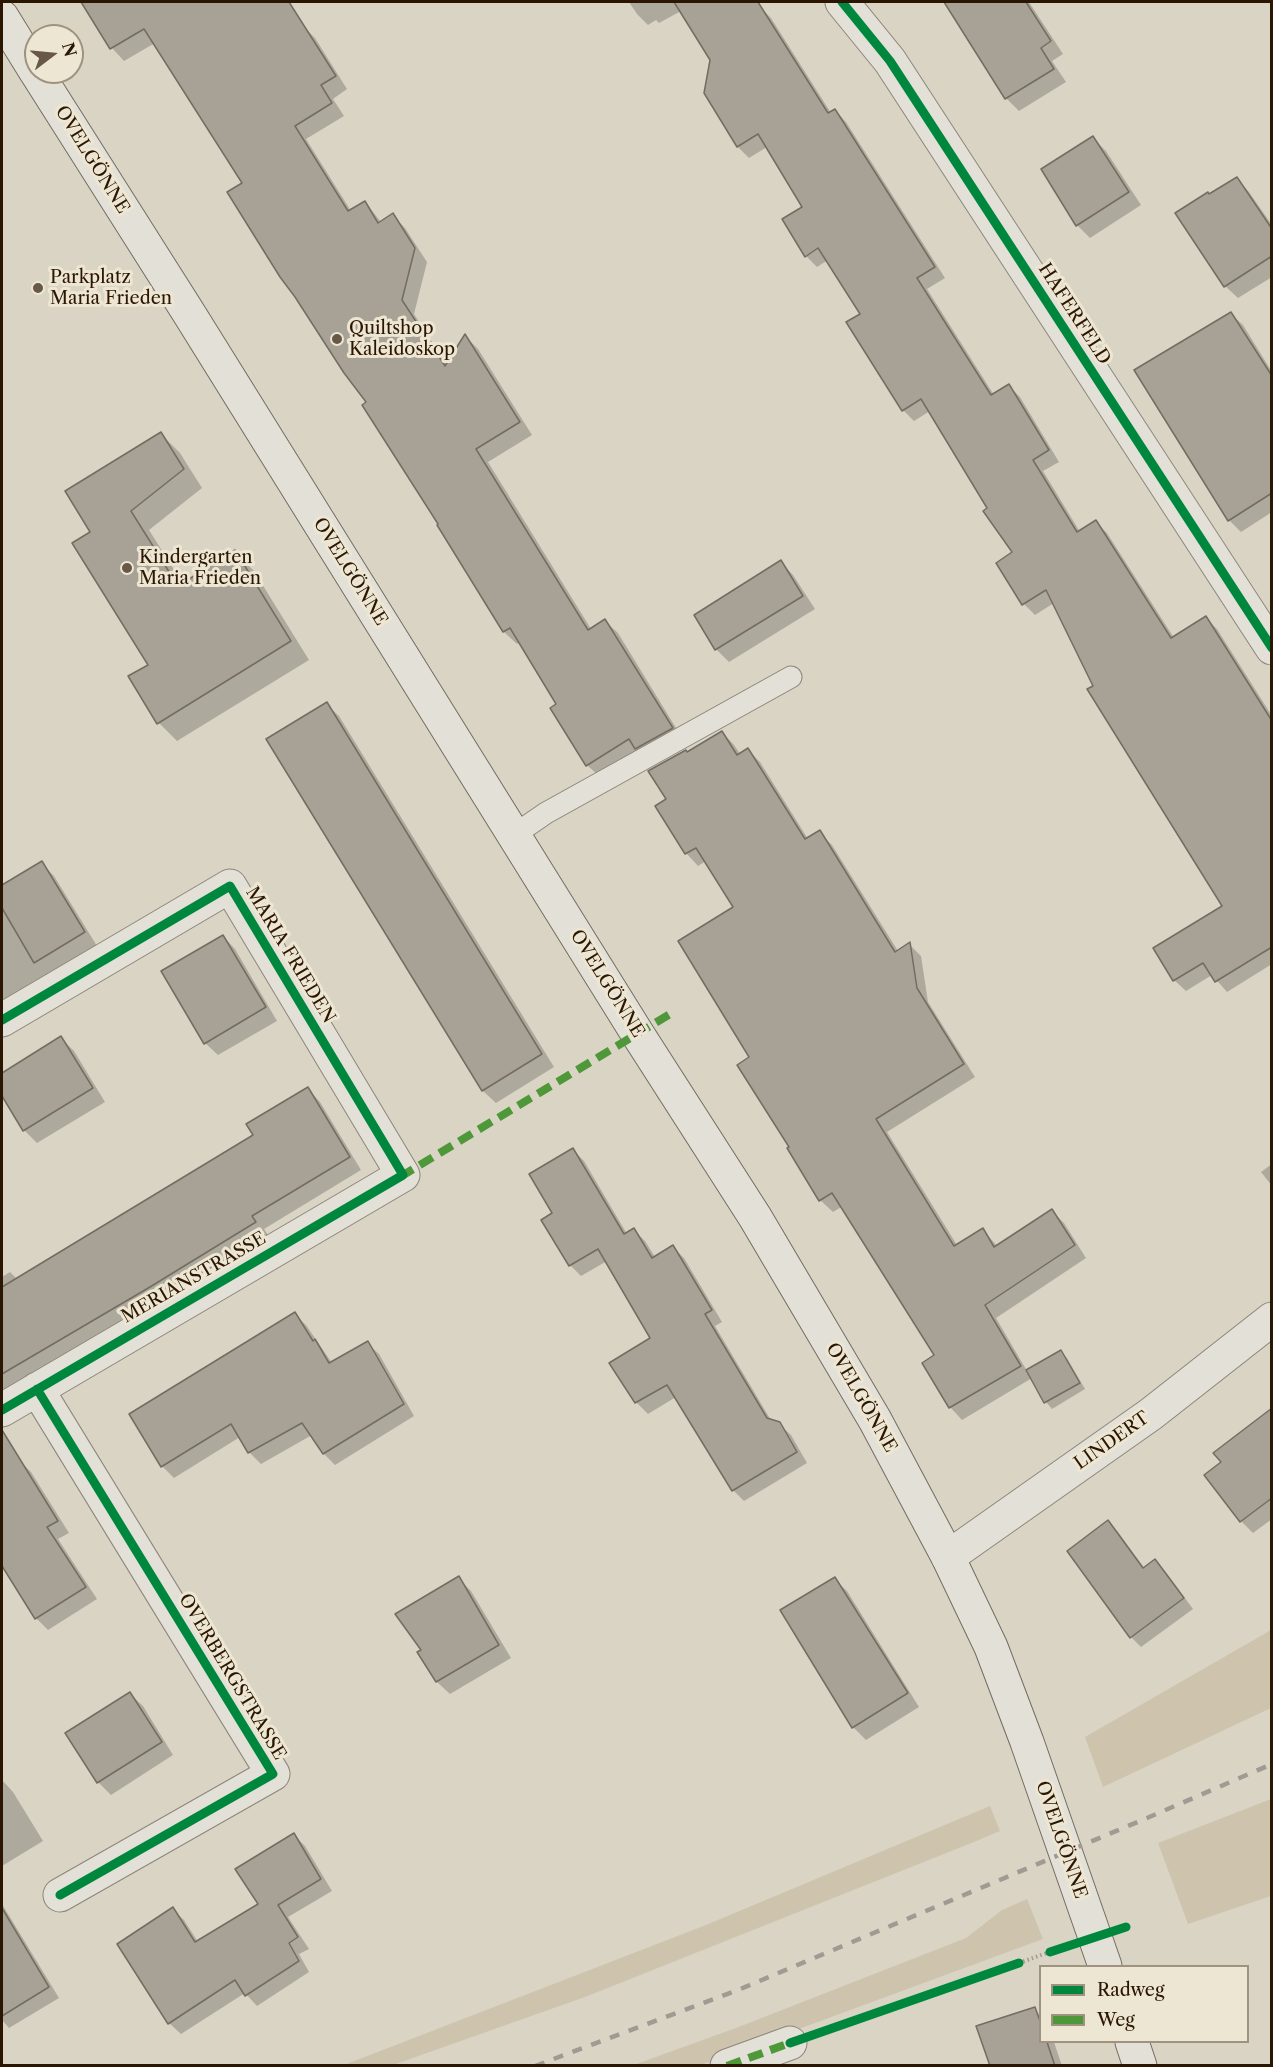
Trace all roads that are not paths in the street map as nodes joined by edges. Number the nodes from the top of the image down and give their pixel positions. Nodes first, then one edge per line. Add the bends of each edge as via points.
1 (842, 2) edge
2 (2, 17) edge
3 (24, 53) edge
4 (44, 84) edge
5 (1272, 648) edge
6 (791, 677) dead end
7 (514, 835) junction
8 (2, 1020) edge
9 (403, 1175) joint
10 (1272, 1318) edge
11 (37, 1389) junction
12 (2, 1410) edge
13 (948, 1557) junction
14 (60, 1895) dead end
15 (1100, 1952) edge
16 (790, 2043) dead end
17 (1132, 2043) edge
18 (727, 2066) edge
19 (1140, 2066) edge

1 - 5 street, HAFERFELD via 890,61
2 - 3 street, OVELGÖNNE
4 - 7 street, OVELGÖNNE
6 - 7 lane via 546,813
7 - 13 street, OVELGÖNNE via 755,1217 875,1420
8 - 9 street, MARIA FRIEDEN via 230,886
9 - 11 street, MERIANSTRASSE
10 - 13 street, LINDERT via 1151,1413
11 - 12 street, MERIANSTRASSE
11 - 14 street, OVERBERGSTRASSE via 273,1774
13 - 15 street, OVELGÖNNE via 991,1647
16 - 18 street
17 - 19 street

